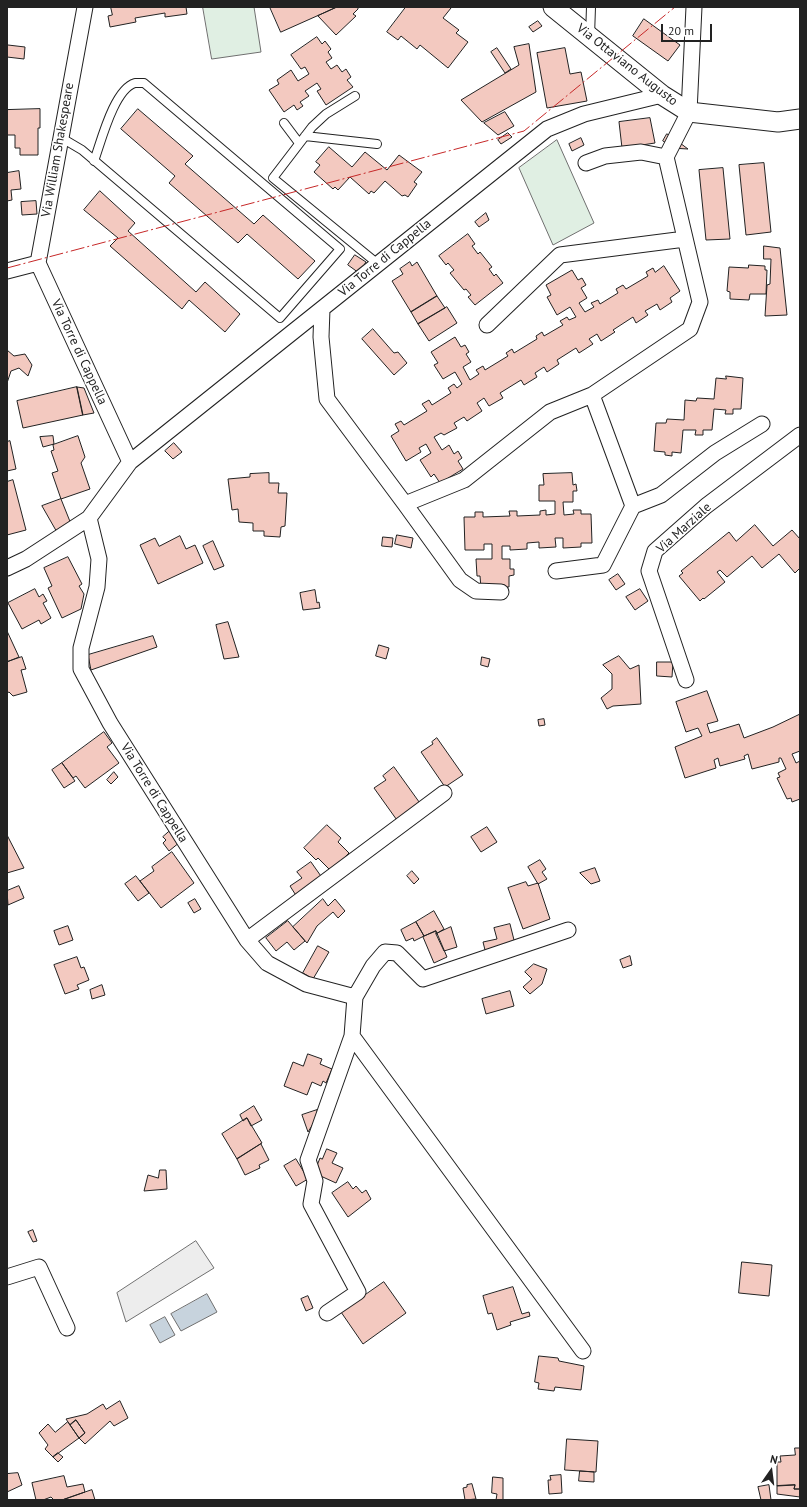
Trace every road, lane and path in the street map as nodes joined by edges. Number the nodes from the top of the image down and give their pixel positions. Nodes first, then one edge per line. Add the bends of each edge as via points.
1 (85, 7) edge
2 (554, 7) edge
3 (591, 7) edge
4 (694, 7) edge
5 (590, 38) junction
6 (355, 96) dead end
7 (662, 96) junction
8 (689, 112) junction
9 (800, 119) edge
10 (284, 123) dead end
11 (305, 136) junction
12 (60, 137) junction
13 (299, 143) junction
14 (377, 144) dead end
15 (666, 157) junction
16 (94, 161) junction
17 (586, 163) dead end
18 (685, 239) junction
19 (38, 263) junction
20 (378, 264) junction
21 (7, 271) edge
22 (322, 309) junction
23 (487, 325) dead end
24 (592, 395) junction
25 (762, 424) dead end
26 (800, 435) edge
27 (130, 462) junction
28 (405, 504) junction
29 (633, 506) junction
30 (89, 518) junction
31 (7, 568) edge
32 (556, 571) dead end
33 (501, 592) dead end
34 (686, 680) dead end
35 (444, 793) dead end
36 (568, 930) dead end
37 (247, 940) junction
38 (355, 997) junction
39 (352, 1036) junction
40 (7, 1277) edge
41 (327, 1313) dead end
42 (67, 1328) dead end
43 (583, 1350) dead end

1 - 12 street, Via William Shakespeare
2 - 5 street, Via Ottaviano Augusto
3 - 5 lane
4 - 8 street
5 - 7 street, Via Ottaviano Augusto
6 - 11 lane via 326,114
7 - 8 street, Via Ottaviano Augusto
7 - 20 street, Via Torre di Cappella via 584,114 547,129
8 - 9 street, Via Ottaviano Augusto via 778,122
8 - 15 street
10 - 13 lane
11 - 13 lane
11 - 14 lane
12 - 16 lane via 82,150
12 - 19 street, Via William Shakespeare
13 - 20 lane via 273,178
15 - 17 street via 641,152 605,156
15 - 18 street
16 - 16 lane via 280,318 340,249 144,83 134,84 123,91 115,103
18 - 23 street via 560,255
18 - 24 street via 700,302 690,329
19 - 21 street
19 - 27 street, Via Torre di Cappella
20 - 22 street, Via Torre di Cappella
22 - 27 street, Via Torre di Cappella
22 - 28 street via 321,337 327,399
24 - 28 street via 550,412 464,480
24 - 29 street
25 - 29 street via 715,453 661,495
26 - 34 street, Via Marziale via 706,506 655,551 649,571
27 - 30 street, Via Torre di Cappella
28 - 33 street via 460,580 476,591
29 - 32 street via 603,565
30 - 31 street, Via Torre di Cappella via 26,559
30 - 37 street, Via Torre di Cappella via 99,559 97,587 81,648 81,669 110,723
35 - 37 street
36 - 38 street via 423,979 397,954 385,952 373,966
37 - 38 street, Via Torre di Cappella via 267,963 306,984
38 - 39 street
39 - 41 street via 308,1160 315,1181 311,1204 358,1292
39 - 43 street
40 - 42 street via 39,1267

